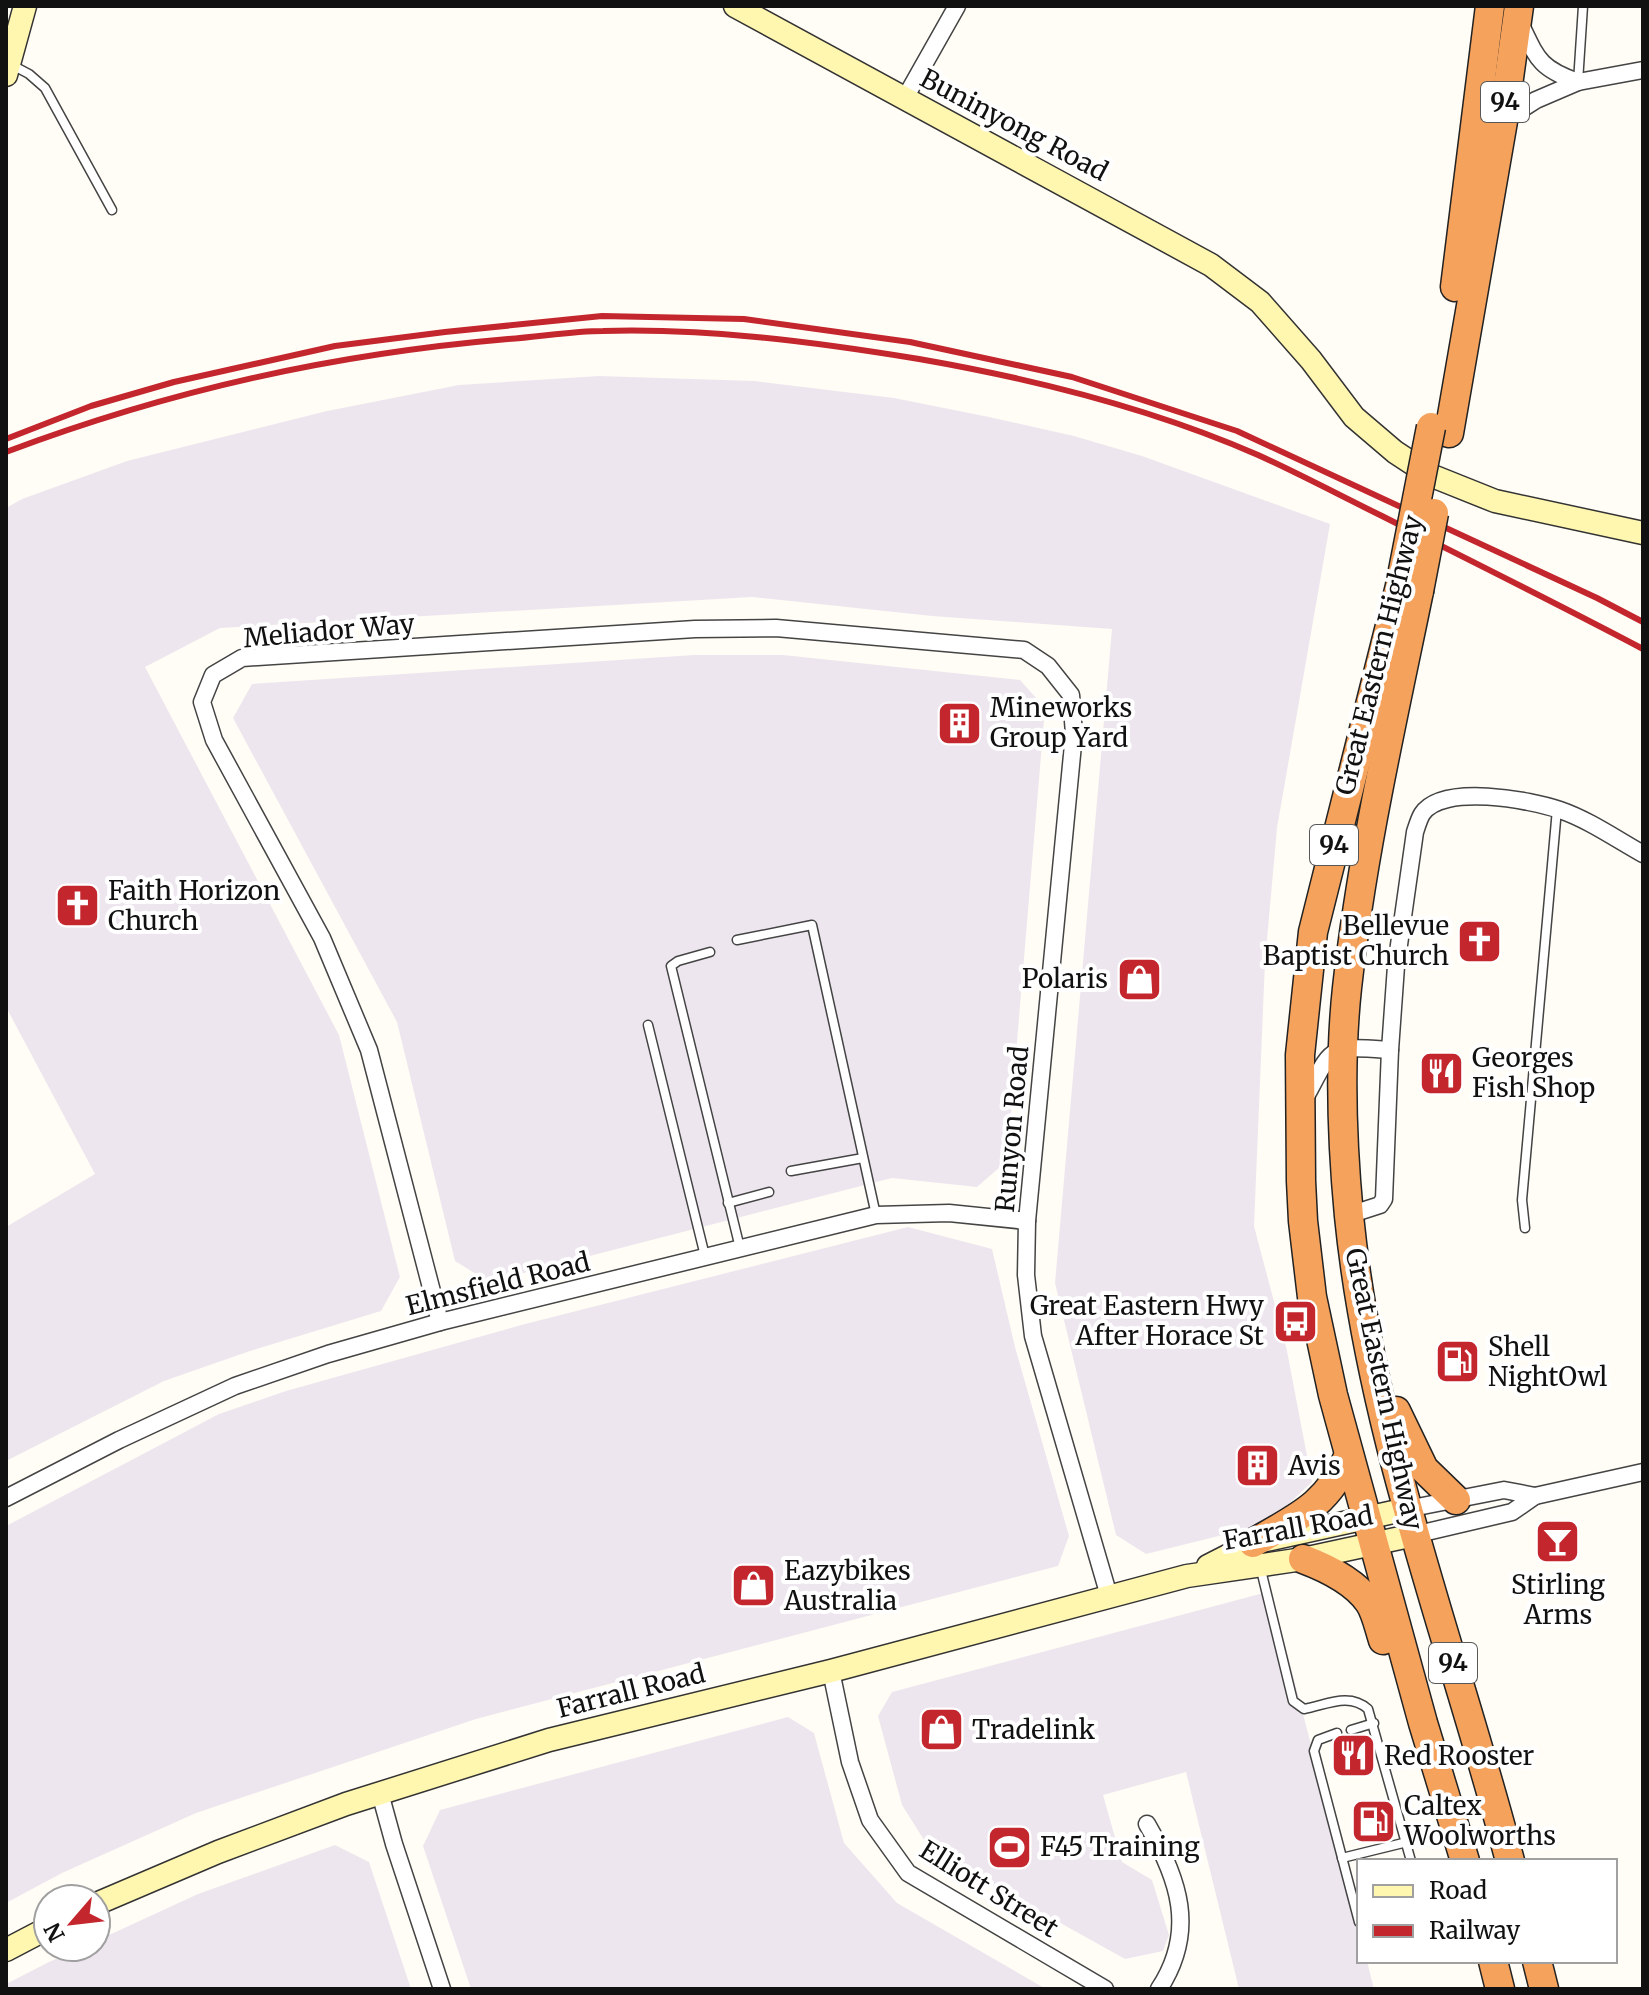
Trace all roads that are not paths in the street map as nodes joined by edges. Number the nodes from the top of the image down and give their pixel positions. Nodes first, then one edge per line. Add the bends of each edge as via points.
1 (25, 6) edge
2 (735, 6) edge
3 (957, 6) edge
4 (1490, 6) edge
5 (1583, 6) edge
6 (1518, 13) edge
7 (8, 70) edge
8 (1643, 70) edge
9 (1578, 82) junction
10 (905, 98) junction
11 (1503, 121) junction
12 (112, 210) dead end
13 (1440, 430) junction
14 (1643, 533) edge
15 (1410, 588) junction
16 (1048, 666) joint
17 (1557, 809) junction
18 (1643, 854) edge
19 (737, 940) dead end
20 (710, 952) dead end
21 (648, 1025) dead end
22 (1344, 1047) junction
23 (1390, 1050) junction
24 (1299, 1109) junction
25 (863, 1158) junction
26 (791, 1171) dead end
27 (769, 1192) dead end
28 (728, 1203) junction
29 (876, 1215) junction
30 (1349, 1215) junction
31 (1027, 1221) junction
32 (1525, 1228) dead end
33 (740, 1248) junction
34 (705, 1257) junction
35 (440, 1322) junction
36 (1381, 1396) junction
37 (1349, 1455) junction
38 (1643, 1472) edge
39 (1535, 1496) junction
40 (6, 1498) edge
41 (1456, 1500) junction
42 (1411, 1522) junction
43 (1371, 1532) junction
44 (1257, 1554) junction
45 (1303, 1559) junction
46 (1109, 1596) junction
47 (831, 1671) junction
48 (1374, 1723) junction
49 (1423, 1723) junction
50 (1351, 1730) dead end
51 (1337, 1733) dead end
52 (380, 1793) junction
53 (1147, 1824) dead end
54 (1456, 1830) junction
55 (1406, 1842) junction
56 (1342, 1858) junction
57 (1410, 1859) edge
58 (1464, 1859) edge
59 (1509, 1859) edge
60 (112, 1897) edge
61 (1357, 1914) edge
62 (32, 1936) edge
63 (6, 1950) edge
64 (1494, 1963) edge
65 (1538, 1963) edge
66 (442, 1989) edge
67 (1105, 1989) edge
68 (1159, 1989) edge
69 (1500, 1989) edge
70 (1544, 1989) edge

1 - 7 main road
2 - 10 main road, Buninyong Road
3 - 10 street
4 - 13 highway, Great Eastern Highway / 94
5 - 9 lane
6 - 9 street via 1539,62
6 - 11 highway, Great Eastern Highway / 94
7 - 12 lane via 29,74 45,88
8 - 9 street
9 - 11 street
10 - 14 main road, Buninyong Road via 1211,265 1260,302 1354,417 1430,475 1495,501
11 - 13 highway, Great Eastern Highway / 94
13 - 15 highway, Great Eastern Highway / 94, bridge
15 - 22 highway, Great Eastern Highway / 94 via 1364,871
15 - 24 highway, Great Eastern Highway / 94 via 1313,932
16 - 31 street, Runyon Road via 1071,695 1074,734
16 - 35 street, Meliador Way via 1024,650 776,628 242,658 213,675 202,702 214,740 322,938 369,1050
17 - 18 street
17 - 23 street via 1513,798 1461,797 1423,812 1415,832 1396,966
17 - 32 lane via 1522,1200
19 - 25 lane via 812,925
20 - 28 lane via 671,966
21 - 34 lane
22 - 23 street
22 - 24 street via 1331,1053
22 - 30 highway, Great Eastern Highway / 94
23 - 30 street via 1384,1199
24 - 37 highway, Great Eastern Highway / 94 via 1312,1297
25 - 26 lane
25 - 29 lane
27 - 28 lane
28 - 33 lane
29 - 31 street, Elmsfield Road via 949,1213
29 - 33 street, Elmsfield Road
30 - 36 highway, Great Eastern Highway / 94
31 - 46 street, Runyon Road via 1033,1336
33 - 34 street, Elmsfield Road
34 - 35 street, Elmsfield Road
35 - 40 street, Elmsfield Road via 235,1386
36 - 41 highway via 1396,1411 1424,1469
36 - 42 highway, Great Eastern Highway / 94
37 - 43 highway, Great Eastern Highway / 94
37 - 44 highway via 1338,1480 1321,1499
38 - 39 street
39 - 41 street via 1504,1490
39 - 42 street via 1512,1512
41 - 42 street
42 - 43 main road, Farrall Road
42 - 59 highway, Great Eastern Highway / 94
43 - 44 main road, Farrall Road
43 - 45 main road, Farrall Road
43 - 49 highway, Great Eastern Highway / 94
44 - 45 main road, Farrall Road
44 - 46 main road, Farrall Road
44 - 48 lane via 1293,1701 1304,1709 1355,1700 1368,1709
45 - 49 highway via 1328,1569 1370,1603 1394,1669
46 - 47 main road, Farrall Road
47 - 52 main road, Farrall Road via 549,1740
47 - 67 street, Elliott Street via 850,1762 870,1820 908,1873
48 - 50 lane
48 - 55 lane
49 - 54 highway, Great Eastern Highway / 94
51 - 56 lane via 1318,1740 1314,1751
52 - 60 main road, Farrall Road
52 - 66 street
53 - 68 street via 1167,1859 1182,1932 1172,1970
54 - 55 lane
54 - 58 highway, Great Eastern Highway / 94
55 - 56 lane
55 - 57 lane
56 - 61 lane
62 - 63 main road
64 - 69 highway
65 - 70 highway

